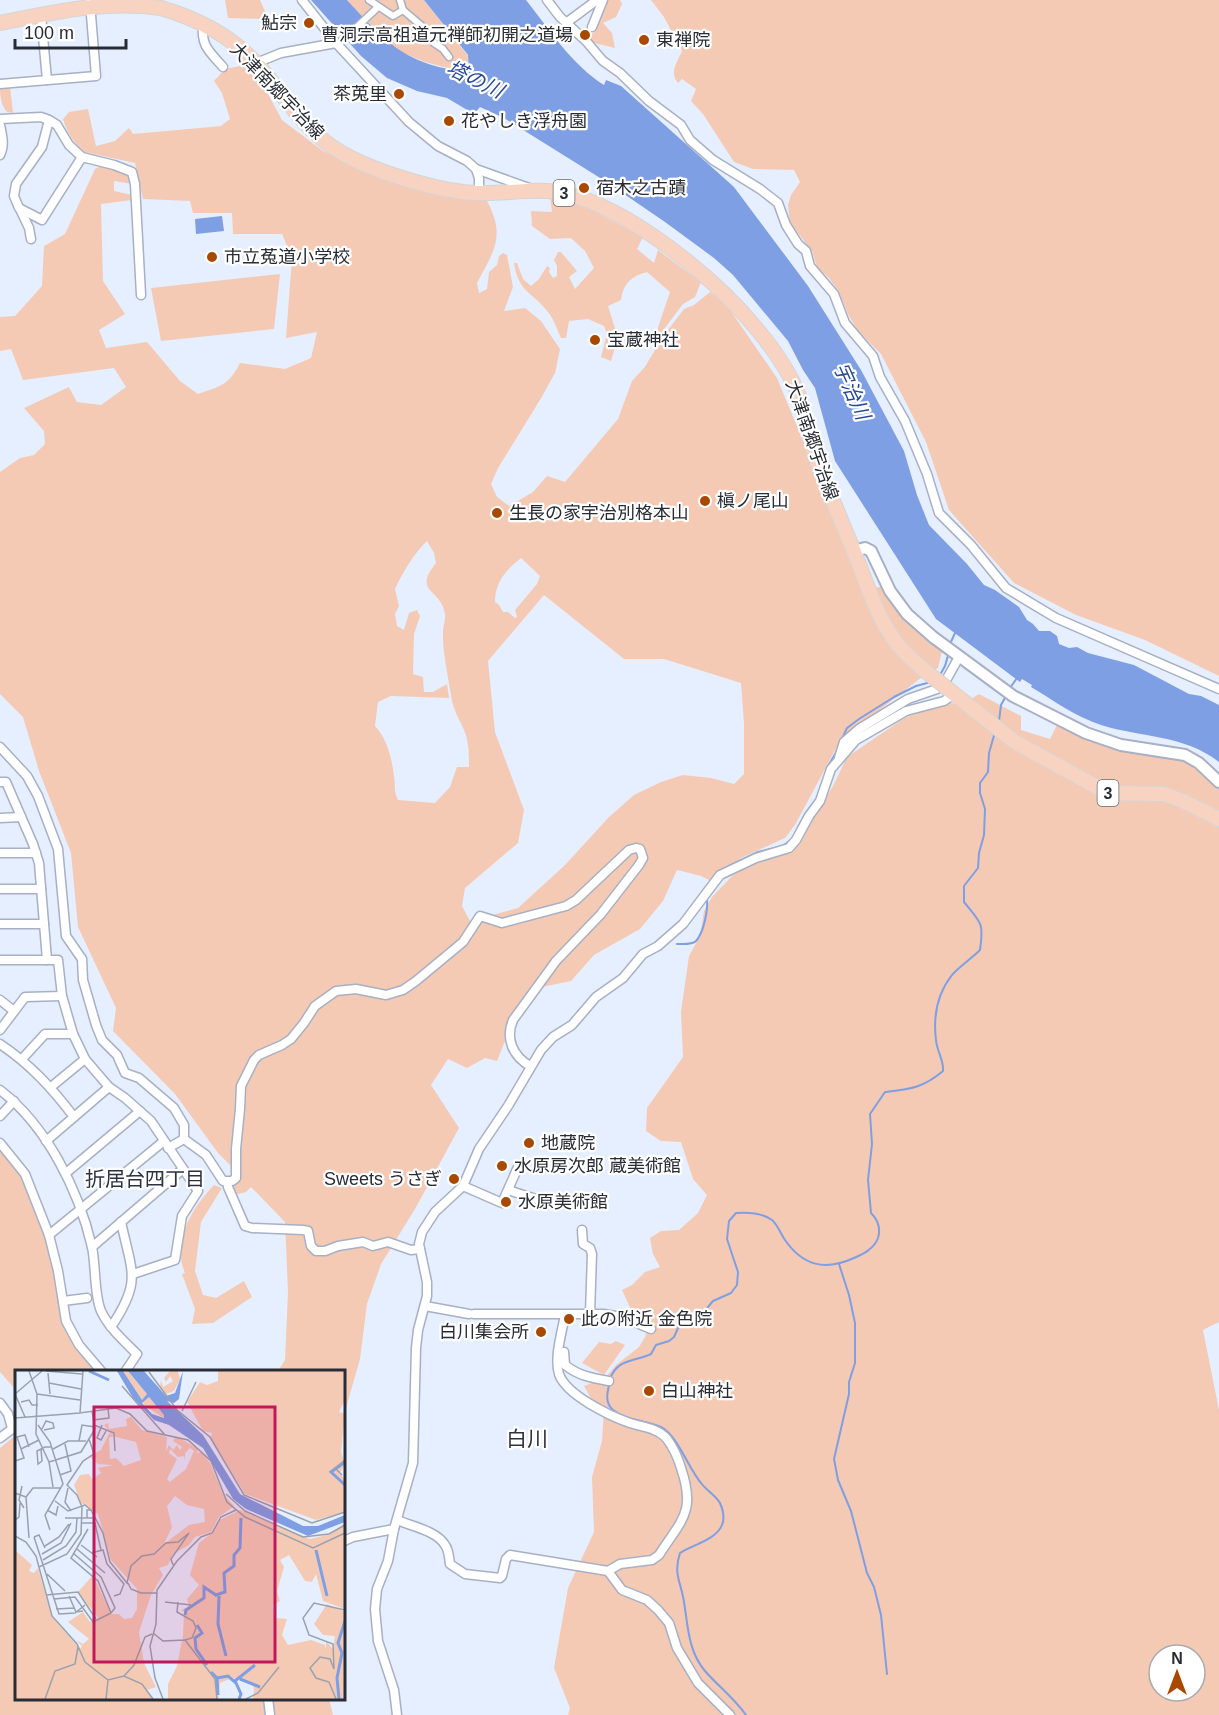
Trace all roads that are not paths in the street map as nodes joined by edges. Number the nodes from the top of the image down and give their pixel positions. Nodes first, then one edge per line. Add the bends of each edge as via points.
1 (302, 0) edge
2 (369, 0) edge
3 (400, 0) edge
4 (547, 0) edge
5 (597, 0) edge
6 (603, 0) edge
7 (90, 2) junction
8 (376, 9) junction
9 (403, 10) junction
10 (41, 15) junction
11 (0, 23) edge
12 (566, 23) junction
13 (203, 25) junction
14 (586, 41) junction
15 (340, 42) junction
16 (449, 57) dead end
17 (256, 63) junction
18 (222, 67) dead end
19 (47, 80) junction
20 (0, 84) edge
21 (0, 119) edge
22 (49, 120) junction
23 (1, 131) edge
24 (0, 155) edge
25 (82, 157) junction
26 (476, 169) junction
27 (532, 191) junction
28 (479, 193) junction
29 (20, 208) junction
30 (31, 239) dead end
31 (141, 295) dead end
32 (854, 551) junction
33 (956, 655) junction
34 (1219, 689) edge
35 (951, 692) junction
36 (0, 747) edge
37 (839, 758) junction
38 (0, 782) edge
39 (1219, 782) edge
40 (21, 817) junction
41 (0, 818) edge
42 (1219, 819) edge
43 (0, 853) edge
44 (36, 853) junction
45 (0, 889) edge
46 (41, 889) junction
47 (0, 924) edge
48 (44, 924) junction
49 (0, 960) edge
50 (47, 960) junction
51 (62, 996) junction
52 (0, 1000) edge
53 (14, 1011) junction
54 (0, 1030) edge
55 (73, 1035) junction
56 (0, 1044) edge
57 (22, 1059) junction
58 (85, 1059) junction
59 (530, 1066) junction
60 (51, 1087) junction
61 (109, 1087) junction
62 (0, 1090) edge
63 (14, 1101) junction
64 (140, 1111) junction
65 (0, 1116) edge
66 (74, 1117) junction
67 (184, 1139) junction
68 (46, 1141) junction
69 (0, 1143) edge
70 (166, 1144) junction
71 (519, 1165) dead end
72 (183, 1169) junction
73 (66, 1173) junction
74 (227, 1182) junction
75 (463, 1186) junction
76 (508, 1190) junction
77 (539, 1200) dead end
78 (80, 1210) junction
79 (121, 1222) junction
80 (582, 1230) dead end
81 (49, 1234) junction
82 (92, 1247) junction
83 (420, 1249) junction
84 (133, 1274) junction
85 (93, 1297) junction
86 (63, 1301) junction
87 (424, 1306) junction
88 (590, 1314) junction
89 (565, 1315) junction
90 (564, 1325) junction
91 (111, 1327) junction
92 (651, 1329) dead end
93 (101, 1370) edge
94 (126, 1370) edge
95 (609, 1381) dead end
96 (0, 1403) edge
97 (14, 1427) edge
98 (0, 1438) edge
99 (397, 1520) junction
100 (394, 1529) junction
101 (345, 1541) edge
102 (608, 1571) junction
103 (268, 1700) edge
104 (270, 1715) edge
105 (397, 1715) edge
106 (730, 1715) edge

1 - 15 street
2 - 8 street
3 - 9 street
4 - 12 street
5 - 12 street
6 - 14 street
7 - 10 main road, 大津南郷宇治線 / 3
7 - 13 main road, 大津南郷宇治線 / 3 via 144,3
7 - 19 street via 96,76
8 - 9 street via 393,16
8 - 15 street
9 - 16 street via 430,33 434,43
10 - 11 main road, 大津南郷宇治線 / 3
10 - 19 street
12 - 14 street
13 - 17 main road, 大津南郷宇治線 / 3
13 - 18 street via 202,39
14 - 34 street via 603,61 681,125 690,140 713,160 778,203 786,225 806,251 810,266 834,294 845,323 873,356 880,377 905,420 939,513 1006,588 1056,618
15 - 17 street via 298,48
15 - 26 street via 423,134
17 - 28 main road, 大津南郷宇治線 / 3 via 302,121 322,140 352,158 406,178
19 - 20 street
21 - 22 street
22 - 25 street
22 - 29 street via 42,147 16,184 14,196
23 - 24 street
25 - 29 street via 42,220
25 - 31 street via 132,172
26 - 27 street
26 - 28 street
27 - 28 main road, 大津南郷宇治線 / 3
27 - 32 main road, 大津南郷宇治線 / 3 via 567,194 628,221 706,276 756,327 784,364 798,393 813,449
29 - 30 street
32 - 33 street via 871,551 890,591 907,614
32 - 35 main road, 大津南郷宇治線 / 3, bridge via 892,637
33 - 37 street via 944,684 908,699 859,729 844,742
33 - 39 street via 1013,696 1086,733 1121,745 1185,755
35 - 37 street via 944,701 906,711 856,740
35 - 42 main road, 大津南郷宇治線 / 3 via 1036,755 1108,793 1164,794
36 - 67 street via 27,776 58,849 66,936 82,959 83,980 102,1040 117,1055 125,1073 139,1078 181,1117
37 - 59 street via 831,769 825,792 789,848 720,875 684,924 643,954 623,978 596,997 572,1025 553,1037
38 - 40 street via 6,782
40 - 41 street
40 - 44 street
43 - 44 street
44 - 46 street
45 - 46 street
46 - 48 street
47 - 48 street
48 - 50 street
49 - 50 street
50 - 51 street via 58,960
51 - 53 street via 25,997
51 - 55 street
52 - 53 street
53 - 54 street
55 - 57 street via 45,1034
55 - 58 street
56 - 57 street
57 - 60 street
58 - 60 street
58 - 61 street
59 - 74 street via 512,1049 513,1020 556,961 601,914 639,865 643,858 640,849 629,850 566,906 502,923 480,916 463,942 402,990 386,995 344,989 321,1000 291,1039 259,1055 244,1077 236,1178
59 - 75 street via 479,1149
60 - 66 street
61 - 64 street
61 - 66 street
62 - 63 street
63 - 65 street
63 - 68 street
64 - 70 street
64 - 73 street
66 - 68 street
67 - 70 street
67 - 74 street via 201,1150
68 - 73 street
69 - 81 street via 25,1174
70 - 72 street
70 - 78 street
71 - 76 street
72 - 79 street
72 - 84 street via 198,1191 182,1216 175,1260
73 - 78 street
74 - 83 street via 245,1226 308,1231 316,1251 363,1242 373,1246 388,1242
75 - 76 street via 502,1203
75 - 83 street via 427,1221
76 - 77 street
78 - 81 street
78 - 82 street
79 - 82 street
79 - 84 street
80 - 88 street via 583,1244 592,1254
81 - 86 street
82 - 85 street
83 - 87 street via 427,1282
84 - 91 street via 129,1296
85 - 86 street
85 - 91 street
86 - 93 street via 66,1321 79,1345
87 - 89 street via 472,1314
87 - 99 street via 416,1348 413,1463
88 - 89 street
88 - 92 street via 622,1317
89 - 90 street
90 - 95 street via 565,1365 583,1377
90 - 102 street via 558,1365 560,1376 571,1391 600,1410 655,1430 666,1438 679,1460 687,1486 688,1506 659,1555 652,1560 620,1564
91 - 94 street via 137,1354
96 - 97 street
97 - 98 street
99 - 100 street
99 - 102 street via 444,1542 450,1564 465,1574 500,1578 510,1555
100 - 101 street
100 - 105 street via 375,1609 378,1641 394,1690
102 - 106 street via 622,1590 647,1600 664,1616 698,1683
103 - 104 street

